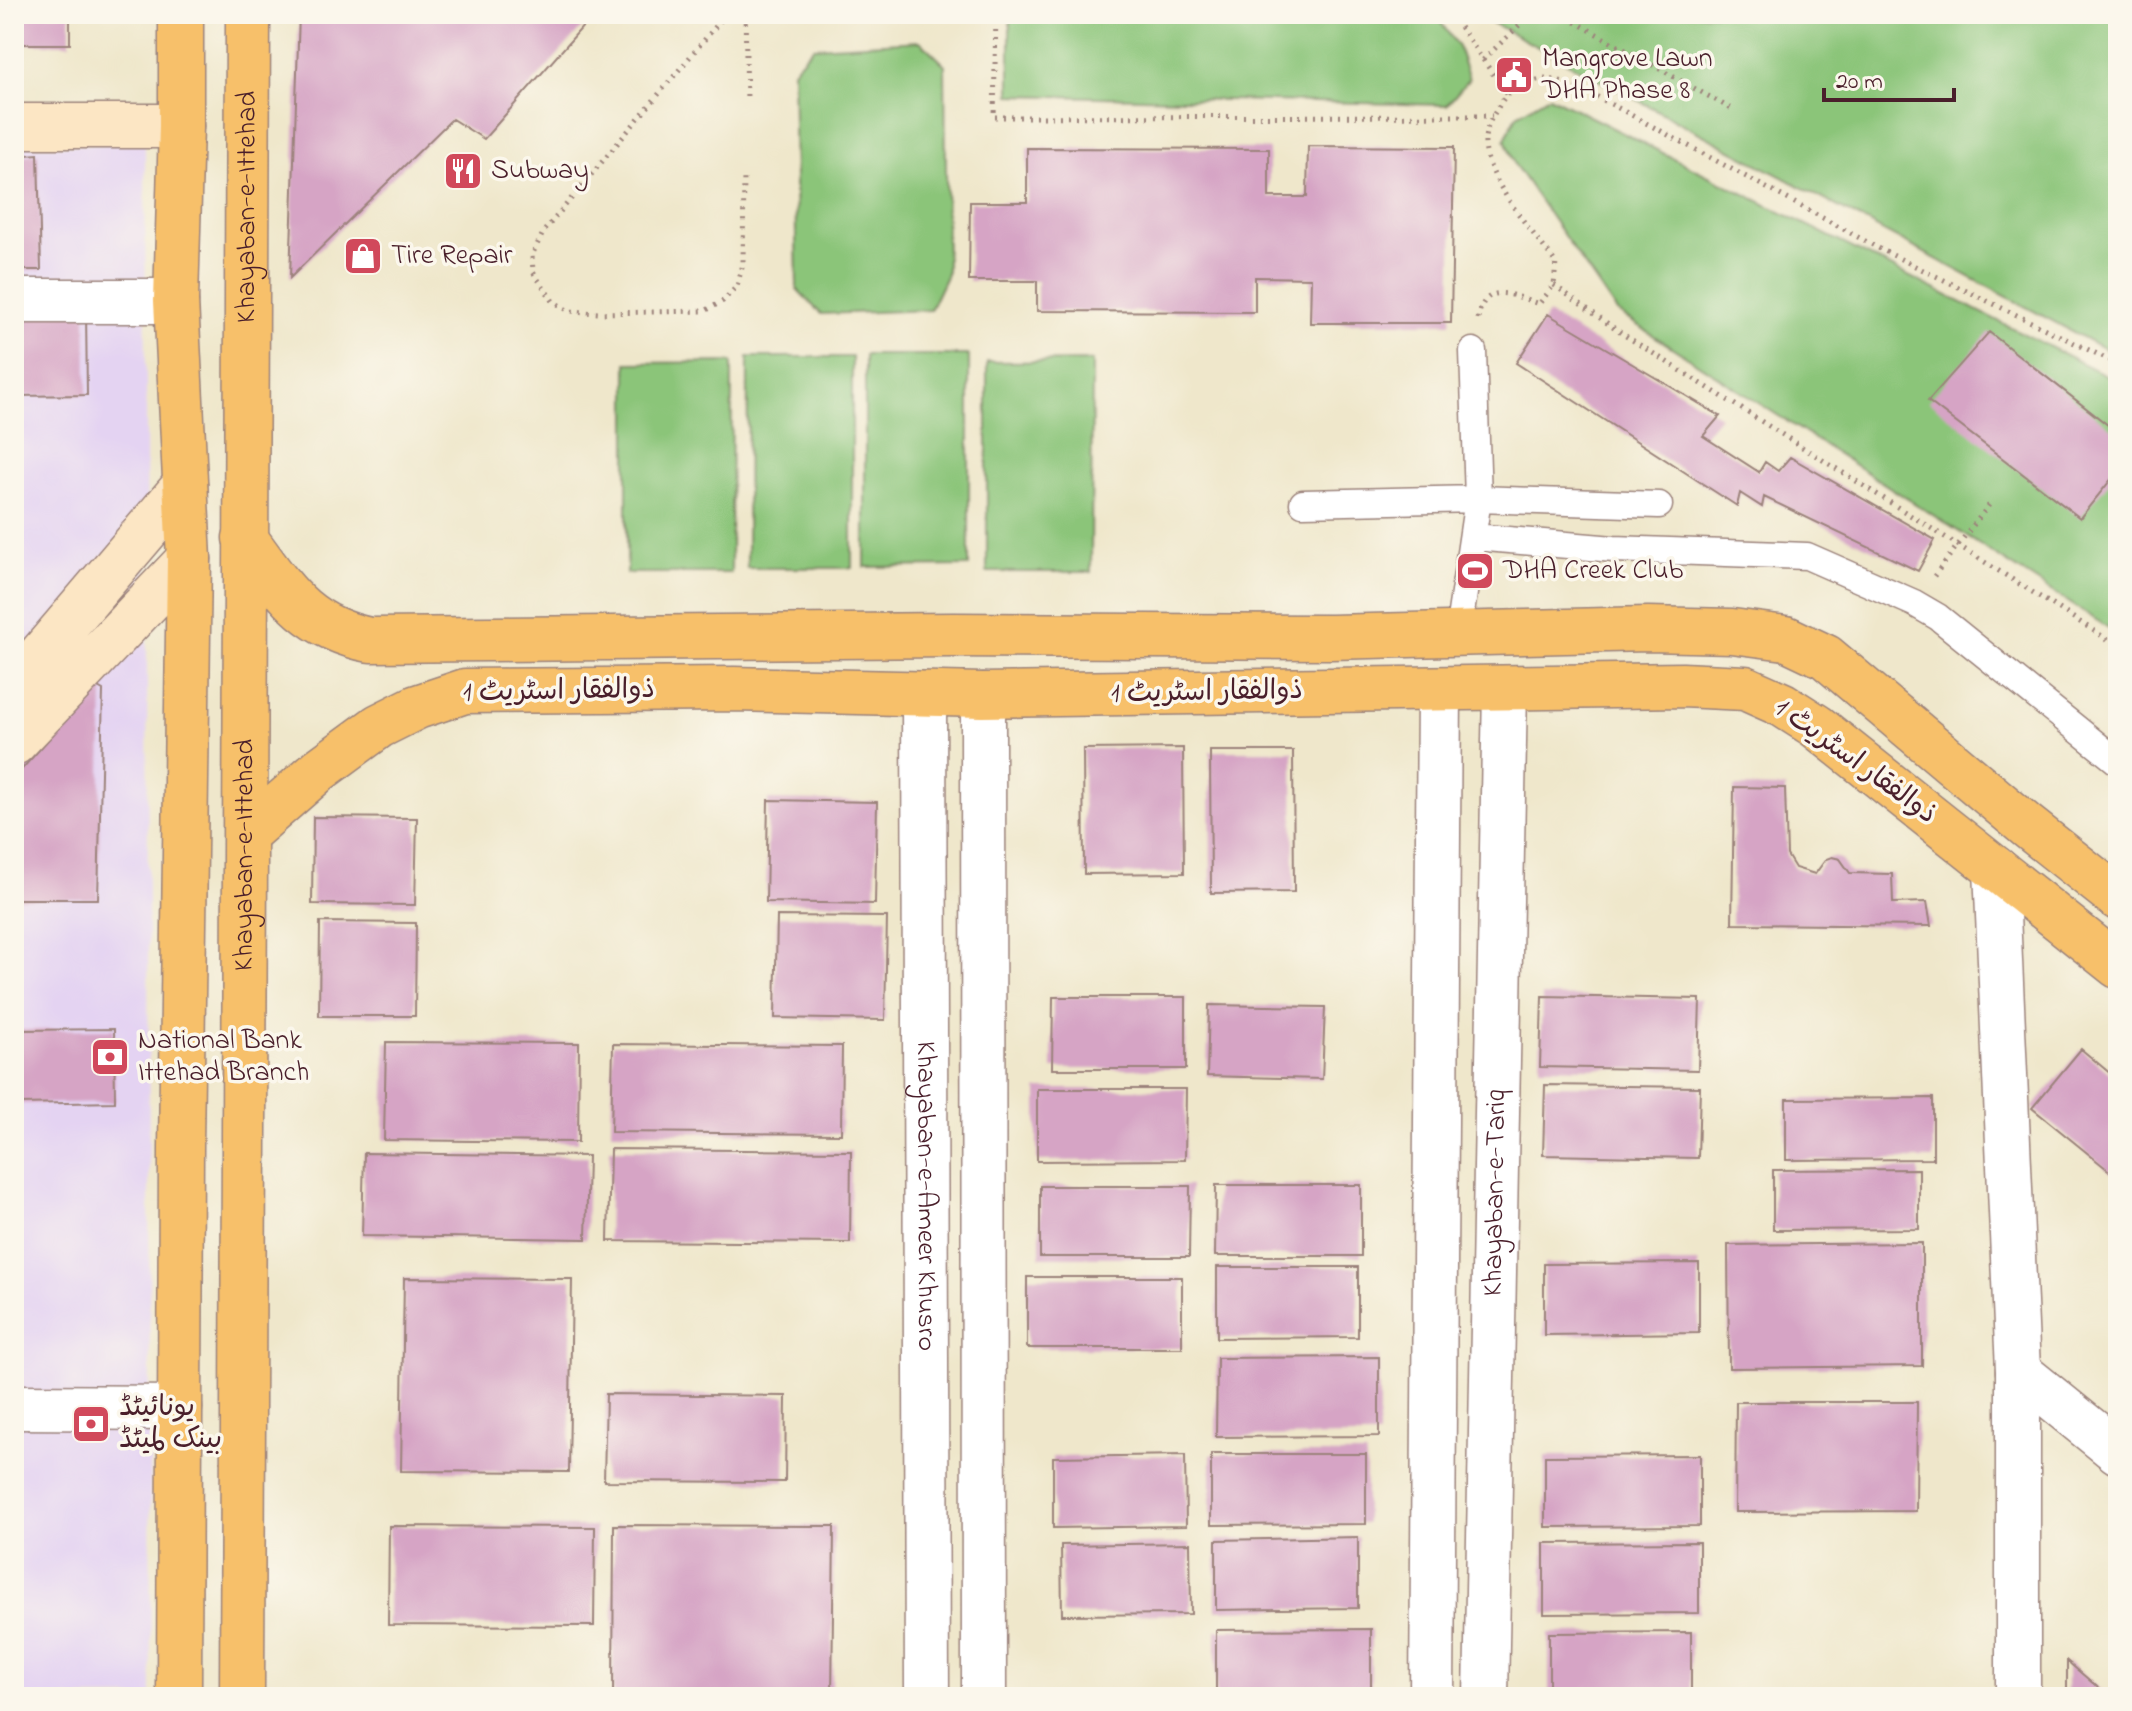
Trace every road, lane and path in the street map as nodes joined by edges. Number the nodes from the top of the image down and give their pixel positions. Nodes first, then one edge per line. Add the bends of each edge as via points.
1 (181, 14) edge
2 (248, 14) edge
3 (726, 14) edge
4 (745, 14) edge
5 (996, 14) edge
6 (1451, 14) edge
7 (1531, 14) edge
8 (1561, 14) edge
9 (1483, 60) junction
10 (1507, 94) junction
11 (747, 100) dead end
12 (1735, 111) dead end
13 (1492, 116) junction
14 (14, 126) edge
15 (181, 126) junction
16 (744, 174) dead end
17 (1554, 285) junction
18 (14, 301) edge
19 (176, 301) junction
20 (1473, 351) joint
21 (2118, 364) edge
22 (185, 485) junction
23 (1478, 499) junction
24 (1303, 503) dead end
25 (1659, 505) dead end
26 (1989, 505) dead end
27 (1474, 537) junction
28 (245, 538) junction
29 (1959, 544) junction
30 (189, 559) junction
31 (1914, 603) junction
32 (1458, 633) junction
33 (734, 637) junction
34 (2118, 646) edge
35 (14, 686) edge
36 (734, 689) junction
37 (1505, 689) junction
38 (1439, 690) junction
39 (924, 694) junction
40 (983, 695) junction
41 (14, 743) edge
42 (2118, 762) edge
43 (247, 833) junction
44 (1996, 869) junction
45 (2118, 898) edge
46 (2118, 966) edge
47 (2018, 1371) junction
48 (14, 1407) edge
49 (180, 1408) junction
50 (2118, 1452) edge
51 (179, 1697) edge
52 (242, 1697) edge
53 (927, 1697) edge
54 (984, 1697) edge
55 (1432, 1697) edge
56 (1486, 1697) edge
57 (2018, 1697) edge

1 - 15 main road
2 - 28 main road, Khayaban-e-Ittehad
3 - 16 path via 544,231 532,255 533,272 553,301 569,311 705,311 737,286 743,264
4 - 11 path
5 - 13 path via 994,117
6 - 9 path
7 - 9 path
8 - 12 path
9 - 10 path
10 - 13 path
10 - 21 path via 1553,77 1581,88 1882,250
13 - 17 path via 1485,140 1489,164 1556,263
14 - 15 street
15 - 19 main road
17 - 20 path via 1539,304 1505,293 1484,302
17 - 29 path via 1621,333
18 - 19 street
19 - 22 main road
20 - 23 lane
22 - 30 main road
22 - 35 street
23 - 24 lane
23 - 25 lane
23 - 27 lane
26 - 29 path
27 - 31 lane via 1614,549 1807,556
27 - 32 lane
28 - 33 main road, ذوالفقار اسٹریٹ 1 via 306,613 332,630 370,640
28 - 43 main road, Khayaban-e-Ittehad
29 - 31 path
29 - 34 path
30 - 41 street
30 - 49 main road
31 - 42 lane
32 - 33 main road, ذوالفقار اسٹریٹ 1
32 - 45 main road, ذوالفقار اسٹریٹ 1 via 1648,629 1786,638 1826,657
33 - 36 main road
36 - 39 main road, ذوالفقار اسٹریٹ 1
36 - 43 main road, ذوالفقار اسٹریٹ 1 via 448,695 392,719 347,747
37 - 38 main road, ذوالفقار اسٹریٹ 1
37 - 44 main road, ذوالفقار اسٹریٹ 1 via 1745,688 1816,726
37 - 56 street, Khayaban-e-Tariq
38 - 40 main road, ذوالفقار اسٹریٹ 1
38 - 55 street
39 - 40 main road, ذوالفقار اسٹریٹ 1
39 - 53 street, Khayaban-e-Ameer Khusro
40 - 54 street, Khayaban-e-Ameer Khusro
43 - 52 main road, Khayaban-e-Ittehad
44 - 46 main road, ذوالفقار اسٹریٹ 1
44 - 47 street
47 - 50 street
47 - 57 street
48 - 49 street
49 - 51 main road

